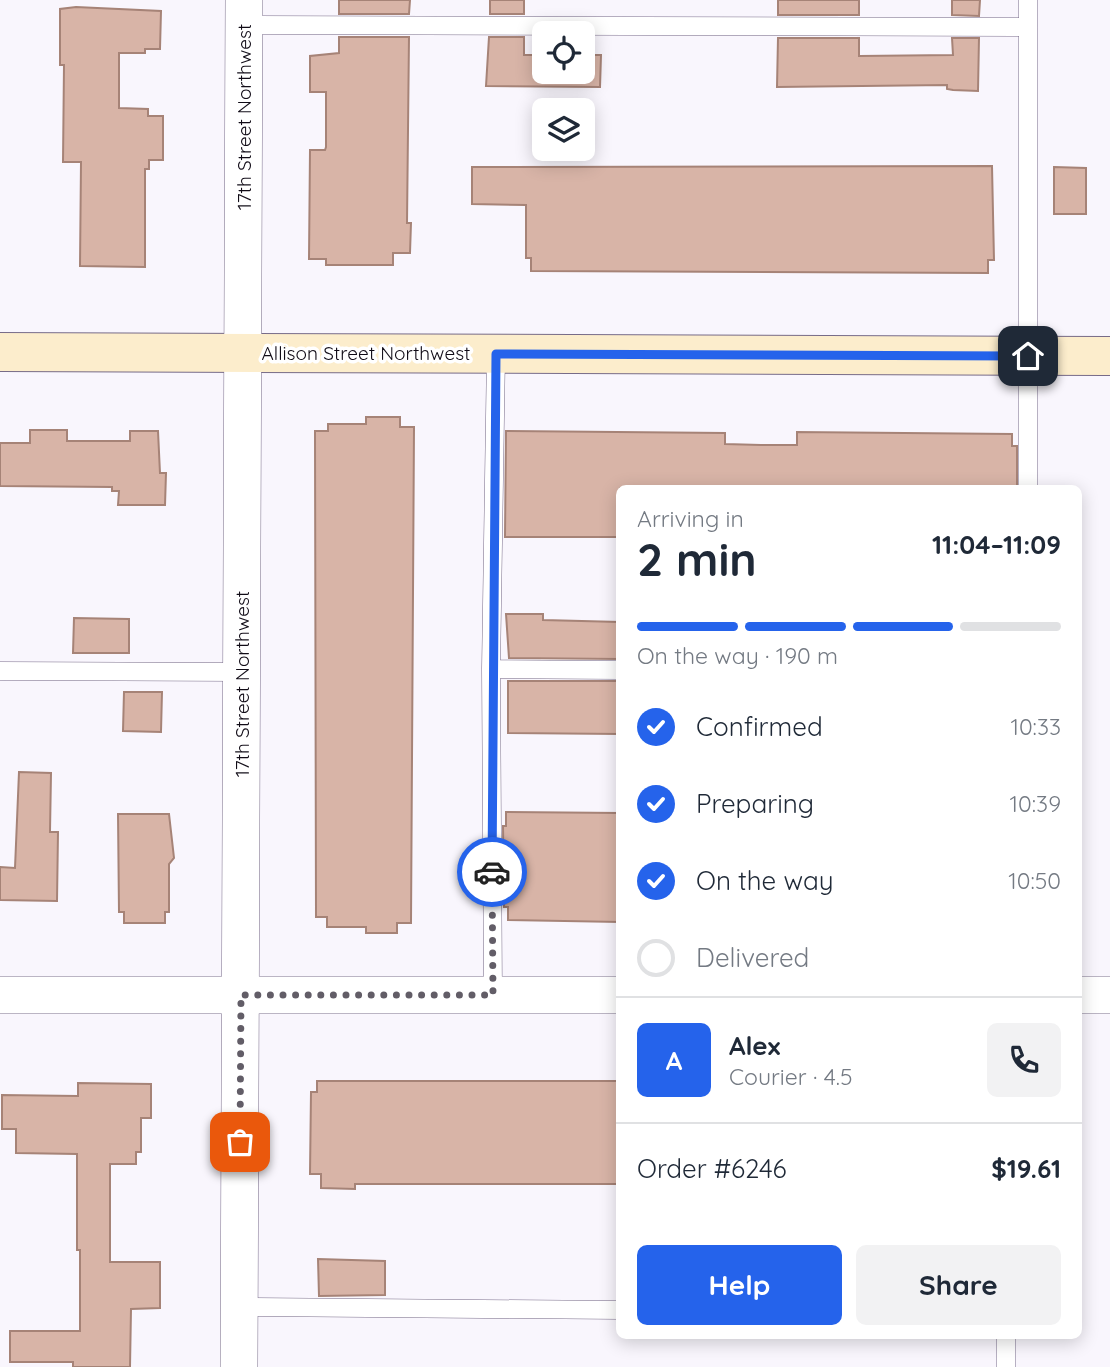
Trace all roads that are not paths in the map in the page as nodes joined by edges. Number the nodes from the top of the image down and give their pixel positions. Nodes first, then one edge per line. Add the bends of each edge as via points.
1 (1028, 0) edge
2 (244, 12) edge
3 (1028, 27) junction
4 (0, 352) edge
5 (243, 352) junction
6 (496, 354) junction
7 (1028, 356) junction
8 (1110, 356) edge
9 (1028, 485) edge
10 (491, 669) junction
11 (616, 670) edge
12 (0, 671) edge
13 (242, 672) junction
14 (0, 995) edge
15 (241, 995) junction
16 (493, 995) junction
17 (616, 995) edge
18 (1082, 995) edge
19 (1110, 995) edge
20 (239, 1307) junction
21 (616, 1310) edge
22 (1006, 1339) edge
23 (239, 1367) edge
24 (1006, 1367) edge

1 - 3 lane
2 - 3 lane
2 - 5 street, 17th Street Northwest
3 - 7 lane
4 - 5 street, Allison Street Northwest
5 - 6 street, Allison Street Northwest
5 - 13 street, 17th Street Northwest
6 - 7 street, Allison Street Northwest
6 - 10 lane
7 - 8 street, Allison Street Northwest
7 - 9 lane
10 - 11 lane
10 - 16 lane
12 - 13 lane
13 - 15 street, 17th Street Northwest
14 - 15 street
15 - 16 street
15 - 20 street, 17th Street Northwest
16 - 17 street
18 - 19 street
20 - 21 lane
20 - 23 street, 17th Street Northwest
22 - 24 lane

